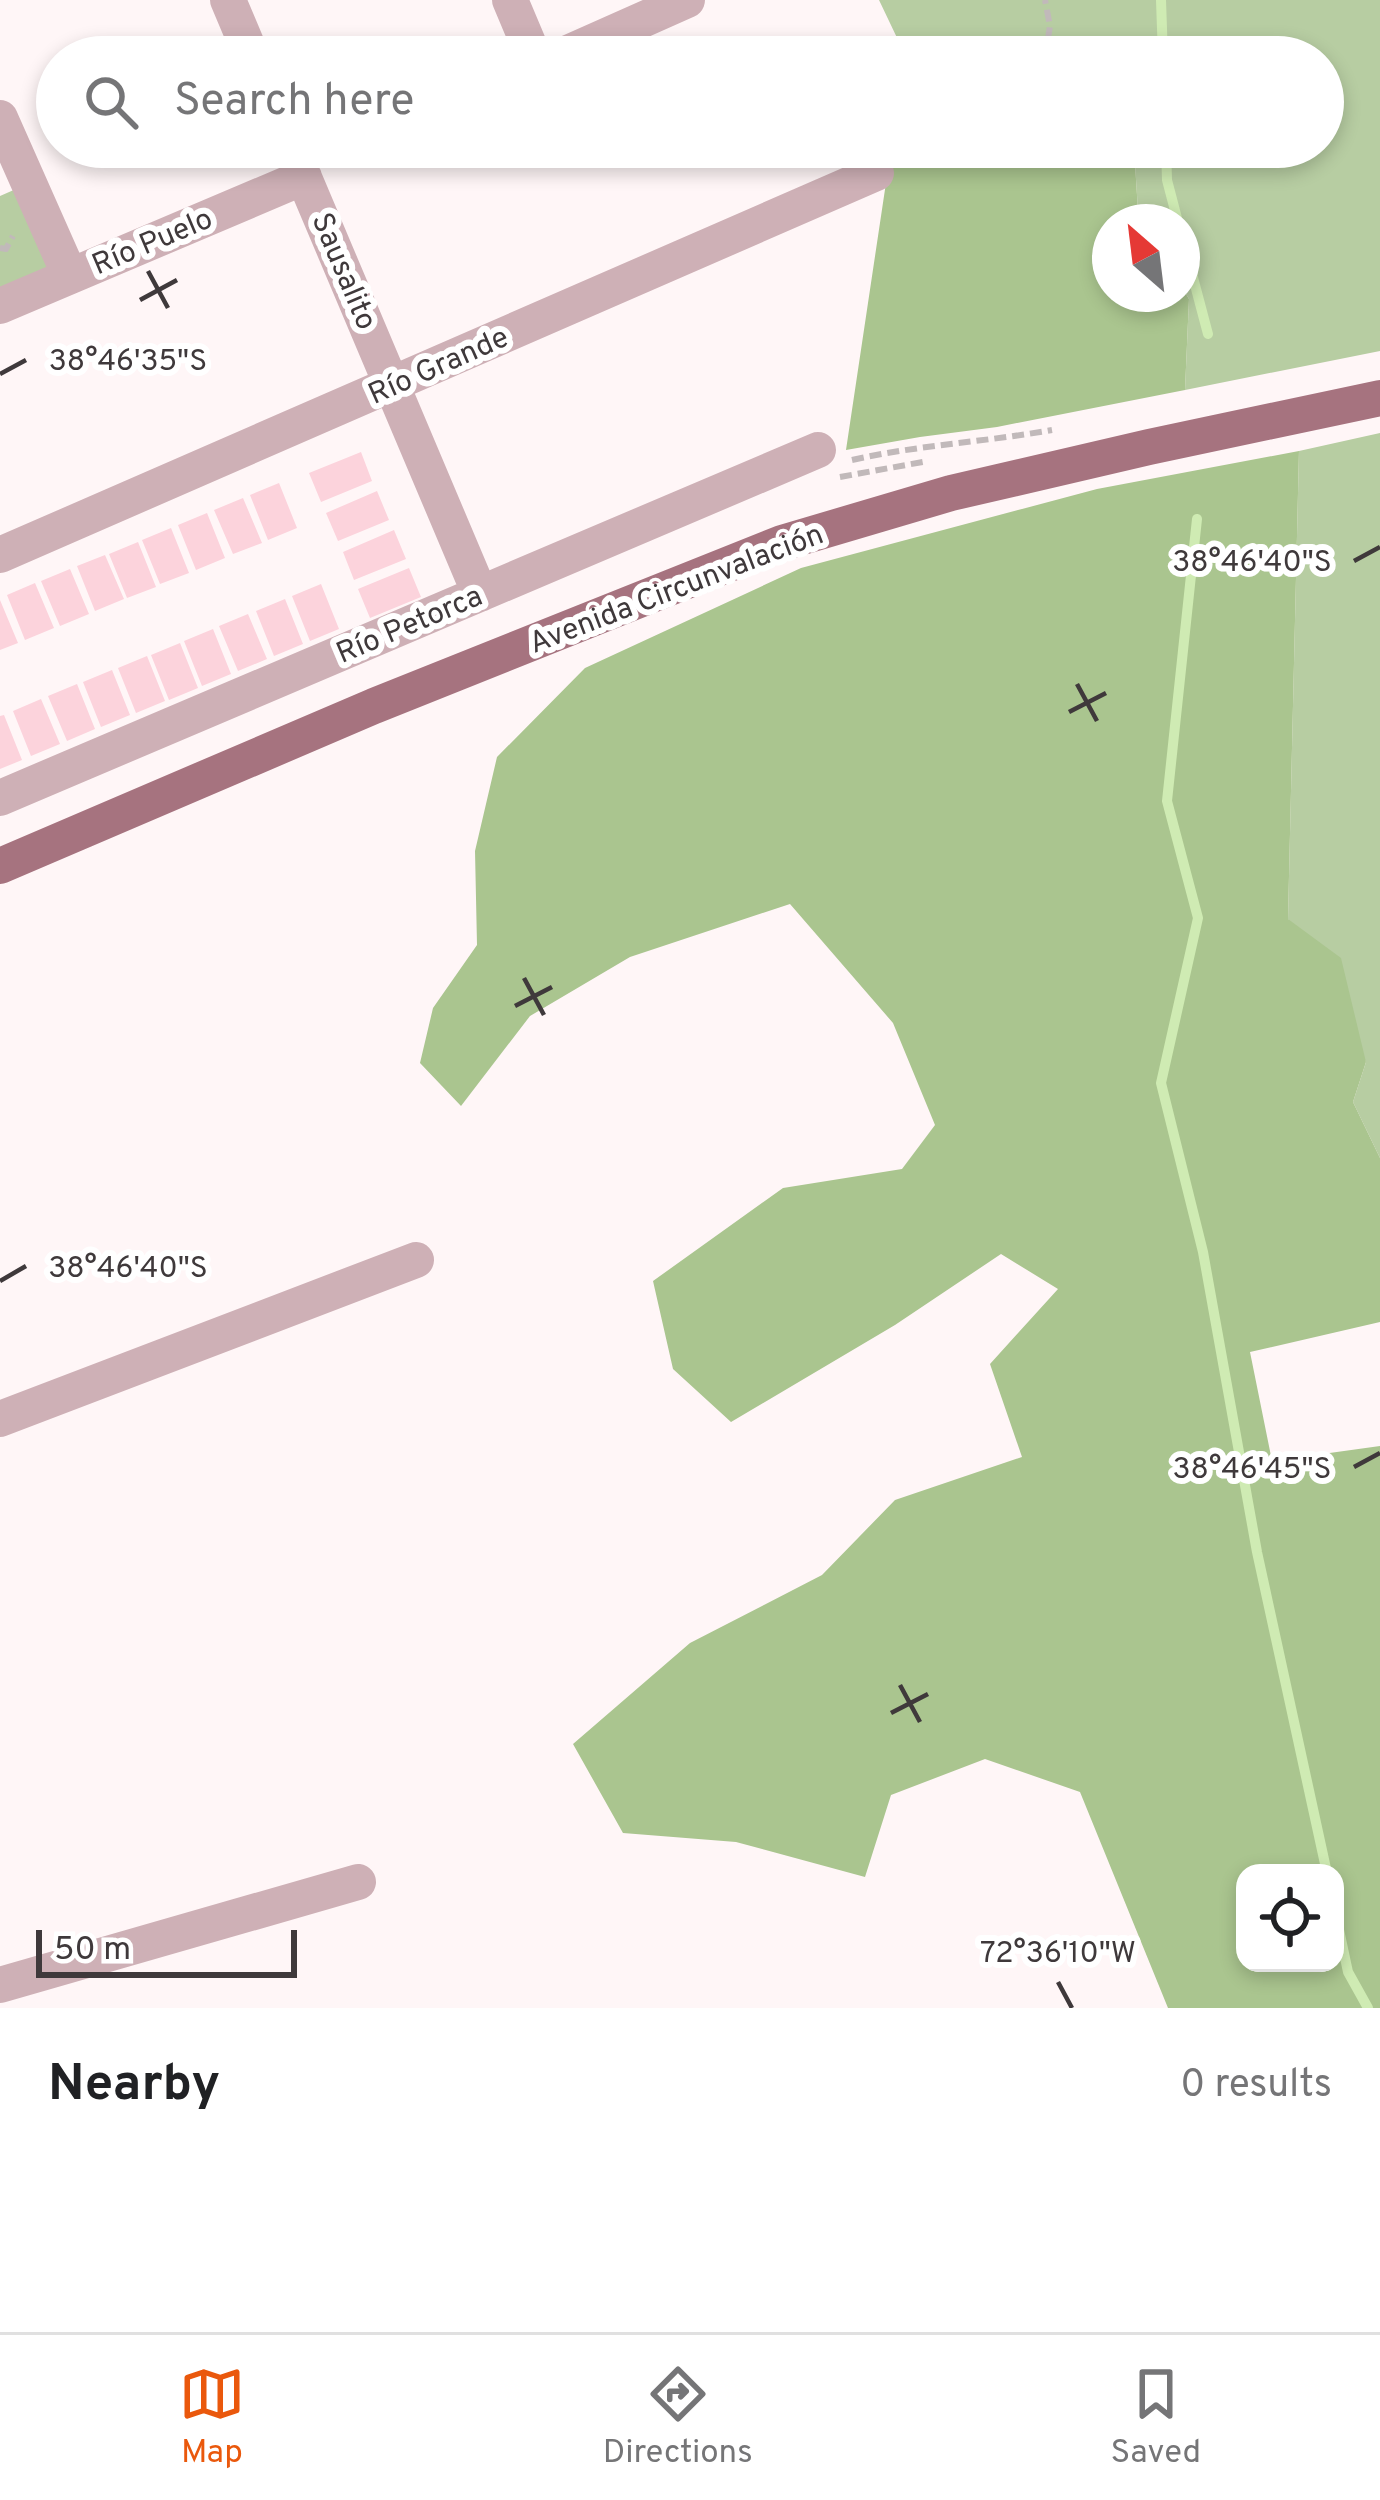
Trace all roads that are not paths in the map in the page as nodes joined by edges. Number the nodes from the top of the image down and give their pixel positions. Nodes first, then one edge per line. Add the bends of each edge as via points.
1 (228, 0) edge
2 (510, 0) edge
3 (687, 0) edge
4 (243, 36) edge
5 (525, 36) edge
6 (606, 36) edge
7 (0, 118) edge
8 (286, 168) edge
9 (301, 168) edge
10 (876, 173) dead end
11 (70, 276) junction
12 (0, 306) edge
13 (394, 385) junction
14 (1380, 398) edge
15 (818, 450) dead end
16 (0, 555) edge
17 (481, 594) junction
18 (0, 798) edge
19 (0, 866) edge
20 (416, 1260) dead end
21 (0, 1419) edge
22 (358, 1882) dead end
23 (0, 1985) edge

1 - 4 street
2 - 5 street
3 - 6 street
7 - 11 street
8 - 11 street, Río Puelo
9 - 13 street, Sausalito
10 - 13 street, Río Grande
11 - 12 street, Río Puelo
13 - 16 street, Río Grande
13 - 17 street, Sausalito
14 - 19 main road, Avenida Circunvalación via 951,494 782,543
15 - 17 street, Río Petorca
17 - 18 street, Río Petorca
20 - 21 street
22 - 23 street

